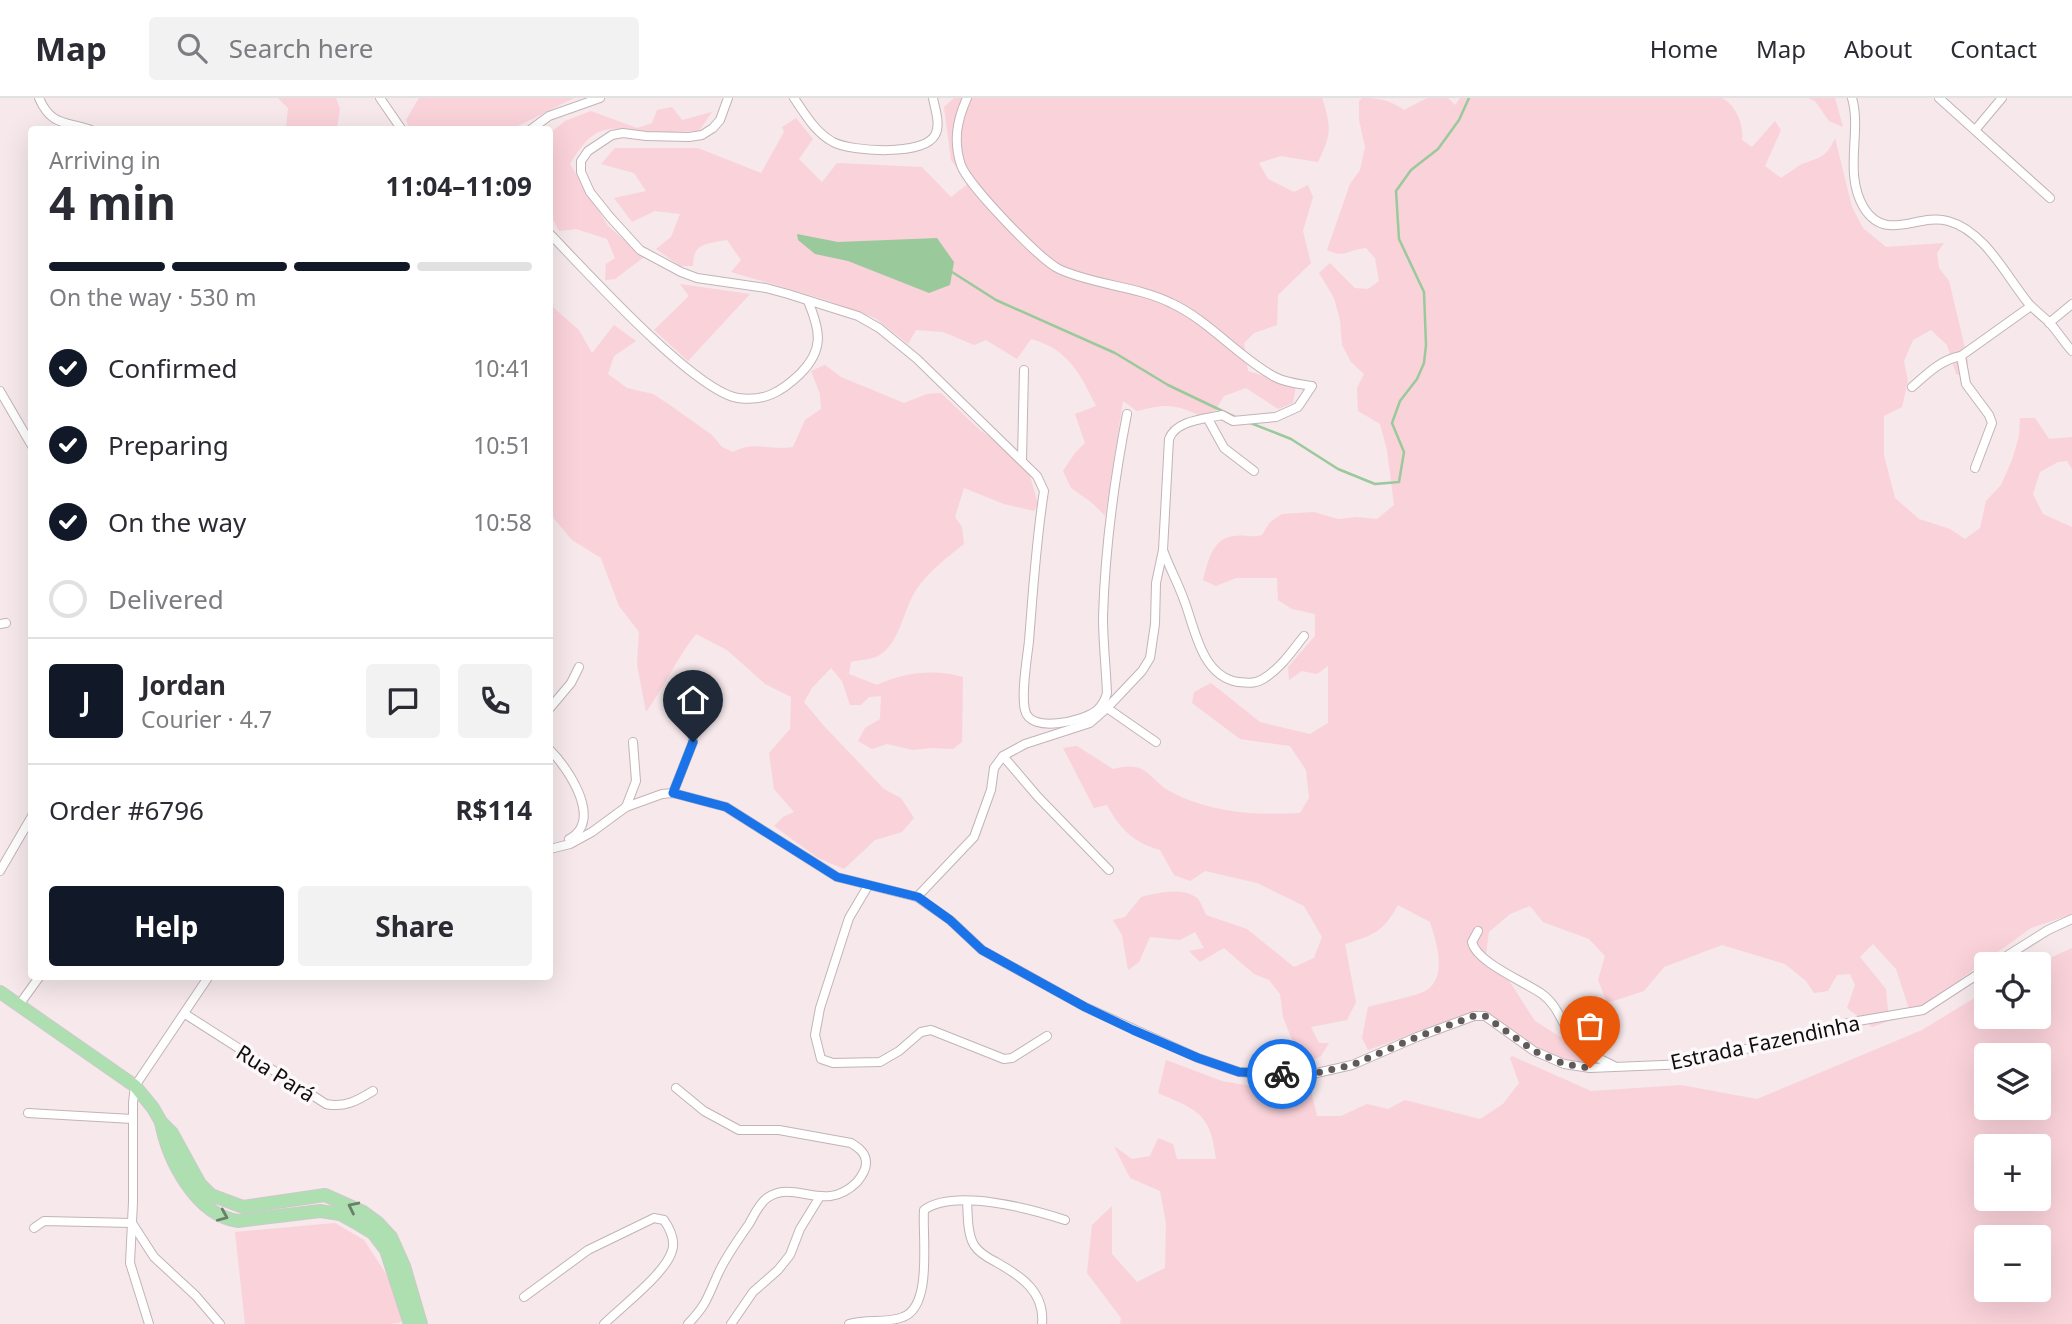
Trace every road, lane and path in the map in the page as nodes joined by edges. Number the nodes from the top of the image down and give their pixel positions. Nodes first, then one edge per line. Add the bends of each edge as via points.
1 (39, 98) edge
2 (380, 98) edge
3 (600, 98) edge
4 (728, 98) edge
5 (793, 98) edge
6 (933, 98) edge
7 (967, 98) edge
8 (1852, 98) edge
9 (1939, 98) edge
10 (2002, 98) edge
11 (77, 126) edge
12 (399, 126) edge
13 (536, 126) edge
14 (1976, 129) junction
15 (2050, 198) dead end
16 (553, 237) edge
17 (808, 301) junction
18 (2072, 304) edge
19 (2031, 306) junction
20 (2049, 323) junction
21 (2072, 351) edge
22 (1961, 356) junction
23 (1024, 370) dead end
24 (1912, 387) dead end
25 (0, 391) edge
26 (1127, 414) dead end
27 (1208, 419) junction
28 (28, 439) edge
29 (1022, 459) junction
30 (1975, 468) dead end
31 (1254, 471) dead end
32 (1163, 550) junction
33 (1304, 636) dead end
34 (579, 667) dead end
35 (553, 704) edge
36 (692, 704) dead end
37 (1107, 708) junction
38 (634, 742) dead end
39 (1156, 742) dead end
40 (553, 753) edge
41 (1003, 755) junction
42 (673, 793) junction
43 (626, 807) junction
44 (28, 823) edge
45 (553, 846) edge
46 (553, 847) edge
47 (1109, 870) dead end
48 (0, 871) edge
49 (869, 886) junction
50 (918, 897) junction
51 (2072, 919) edge
52 (1478, 931) dead end
53 (2013, 952) edge
54 (1974, 977) edge
55 (37, 980) edge
56 (206, 980) edge
57 (0, 992) edge
58 (19, 1005) junction
59 (185, 1014) junction
60 (1047, 1036) dead end
61 (1614, 1066) junction
62 (135, 1086) junction
63 (676, 1088) dead end
64 (373, 1091) dead end
65 (28, 1113) dead end
66 (132, 1119) junction
67 (161, 1122) junction
68 (819, 1198) junction
69 (967, 1201) junction
70 (1065, 1220) dead end
71 (132, 1223) junction
72 (34, 1228) dead end
73 (524, 1297) dead end
74 (149, 1324) edge
75 (220, 1324) edge
76 (410, 1324) edge
77 (421, 1324) edge
78 (604, 1324) edge
79 (688, 1324) edge
80 (731, 1324) edge
81 (849, 1324) edge
82 (1042, 1324) edge

1 - 11 street via 52,119
2 - 12 street
3 - 13 street
4 - 17 street via 720,120 702,135 612,135 588,151 581,161 582,172 590,192 610,217 654,259 697,278 766,288
5 - 6 street via 817,130 832,141 869,151 931,142 938,129
7 - 27 street via 958,118 961,167 1034,251 1059,269 1174,304 1277,378 1312,386 1292,411 1276,417 1233,421 1222,415
8 - 19 street via 1859,198 1872,218 1893,226 1947,221 1962,228 1978,238
9 - 14 street
10 - 14 street
14 - 15 street
16 - 17 street via 684,366 736,398 758,400 778,393 801,373 819,338
17 - 29 street via 858,316 879,328
18 - 20 street
19 - 20 street
19 - 22 street
20 - 21 street
22 - 24 street via 1949,358
22 - 30 street via 1966,384 1992,423
23 - 29 street
25 - 28 street
26 - 29 street via 1108,540 1103,619 1105,701 1089,715 1044,724 1035,724 1025,710 1044,491
27 - 31 street via 1224,448
27 - 32 street via 1171,432
32 - 33 street via 1197,640 1220,675 1250,684 1262,680
32 - 37 street via 1150,658
34 - 35 street
36 - 42 street via 693,742
37 - 39 street
37 - 41 street via 1090,723
38 - 43 street via 636,780
40 - 45 street via 578,790 584,808 584,825 572,838
41 - 47 street
41 - 50 street via 974,837
42 - 43 street
42 - 49 street, Estrada Fazendinha via 726,807 837,877
43 - 46 street via 570,844
44 - 48 street
49 - 50 street, Estrada Fazendinha
49 - 60 street via 849,918 820,1008 815,1035 821,1059 880,1062 921,1032 931,1030 1004,1059
50 - 61 street, Estrada Fazendinha via 982,950 1062,994 1133,1030 1239,1072 1307,1075 1352,1065 1474,1016 1485,1016 1534,1051 1564,1064
51 - 53 street
52 - 61 street via 1472,942 1478,954 1542,994 1583,1051
54 - 61 street, Estrada Fazendinha via 1923,1010 1852,1022 1687,1064
55 - 58 street
56 - 59 street
57 - 58 main road
58 - 62 main road
59 - 62 street
59 - 64 street, Rua Pará via 326,1104 339,1107
62 - 66 street
62 - 67 main road
63 - 68 street via 704,1111 739,1129 825,1137 861,1150 867,1167 861,1177 850,1189
65 - 66 street
66 - 71 street
67 -> 76 main road via 164,1138 195,1197 228,1220 320,1211 340,1214 373,1233 386,1250
77 -> 67 main road via 400,1256 378,1223 325,1195 243,1207 211,1195
68 - 79 street via 795,1191 766,1198 718,1274 709,1299
68 - 80 street via 790,1255 753,1292
69 - 70 street via 1032,1209
69 - 81 street via 924,1210 923,1283 914,1310 893,1320
69 - 82 street via 975,1246 1036,1292
71 - 72 street via 44,1221
71 - 74 street via 130,1263
71 - 75 street via 154,1256
73 - 78 street via 588,1250 654,1219 664,1220 674,1242 664,1267

